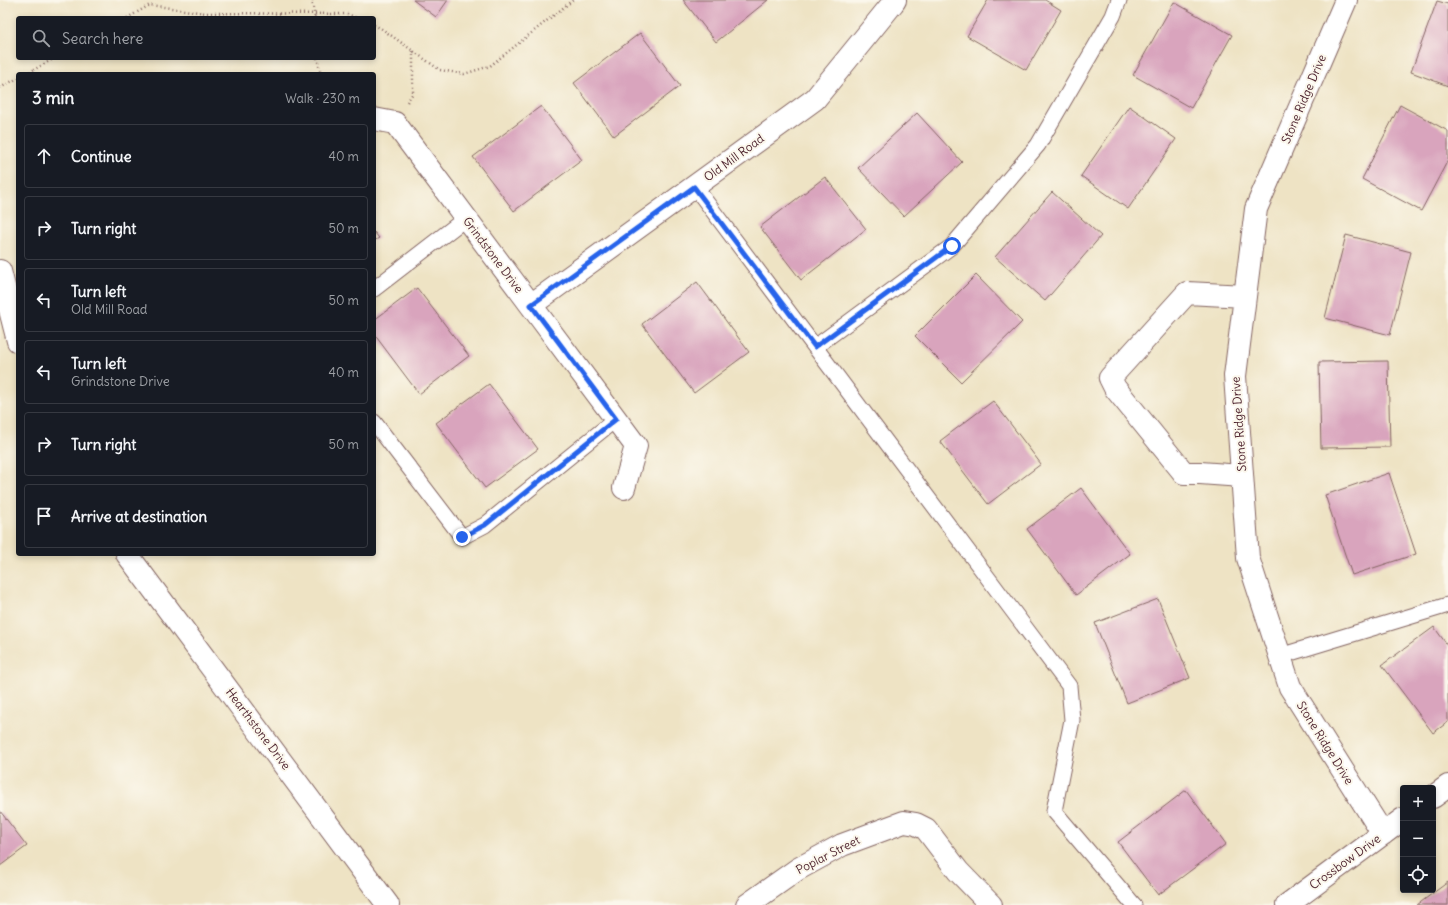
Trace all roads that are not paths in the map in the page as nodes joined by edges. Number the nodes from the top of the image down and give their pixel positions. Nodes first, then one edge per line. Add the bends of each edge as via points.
1 (895, 0) edge
2 (1119, 0) edge
3 (1346, 0) edge
4 (376, 119) edge
5 (694, 187) junction
6 (466, 218) junction
7 (0, 271) edge
8 (376, 287) edge
9 (1245, 296) junction
10 (531, 305) junction
11 (16, 333) edge
12 (815, 347) junction
13 (616, 419) junction
14 (376, 425) edge
15 (1242, 476) junction
16 (624, 488) dead end
17 (128, 556) edge
18 (1448, 605) edge
19 (1280, 656) junction
20 (1448, 786) edge
21 (1436, 795) edge
22 (1400, 821) edge
23 (1383, 834) junction
24 (388, 905) edge
25 (747, 905) edge
26 (991, 905) edge
27 (1134, 905) edge
28 (1287, 905) edge

1 - 5 street, Old Mill Road via 815,99
2 - 12 lane via 1113,16 1038,145 952,246
3 - 9 street, Stone Ridge Drive via 1256,209
4 - 6 street, Grindstone Drive via 395,124
5 - 10 street, Old Mill Road
5 - 12 lane
6 - 8 lane
6 - 10 street, Grindstone Drive
7 - 11 street
9 - 15 street, Stone Ridge Drive via 1235,376
9 - 15 street via 1187,293 1110,378 1115,388 1184,473
10 - 13 street, Grindstone Drive
12 - 27 lane via 1069,686 1072,720 1054,811
13 - 14 lane via 485,525 462,537
13 - 16 street, Grindstone Drive via 636,446
15 - 19 street, Stone Ridge Drive via 1248,558
17 - 24 street, Hearthstone Drive
18 - 19 lane
19 - 23 street, Stone Ridge Drive via 1290,687
20 - 21 street
22 - 23 street, Crossbow Drive
23 - 28 street, Crossbow Drive
25 - 26 street, Poplar Street via 798,869 842,845 904,822 926,829 958,871

